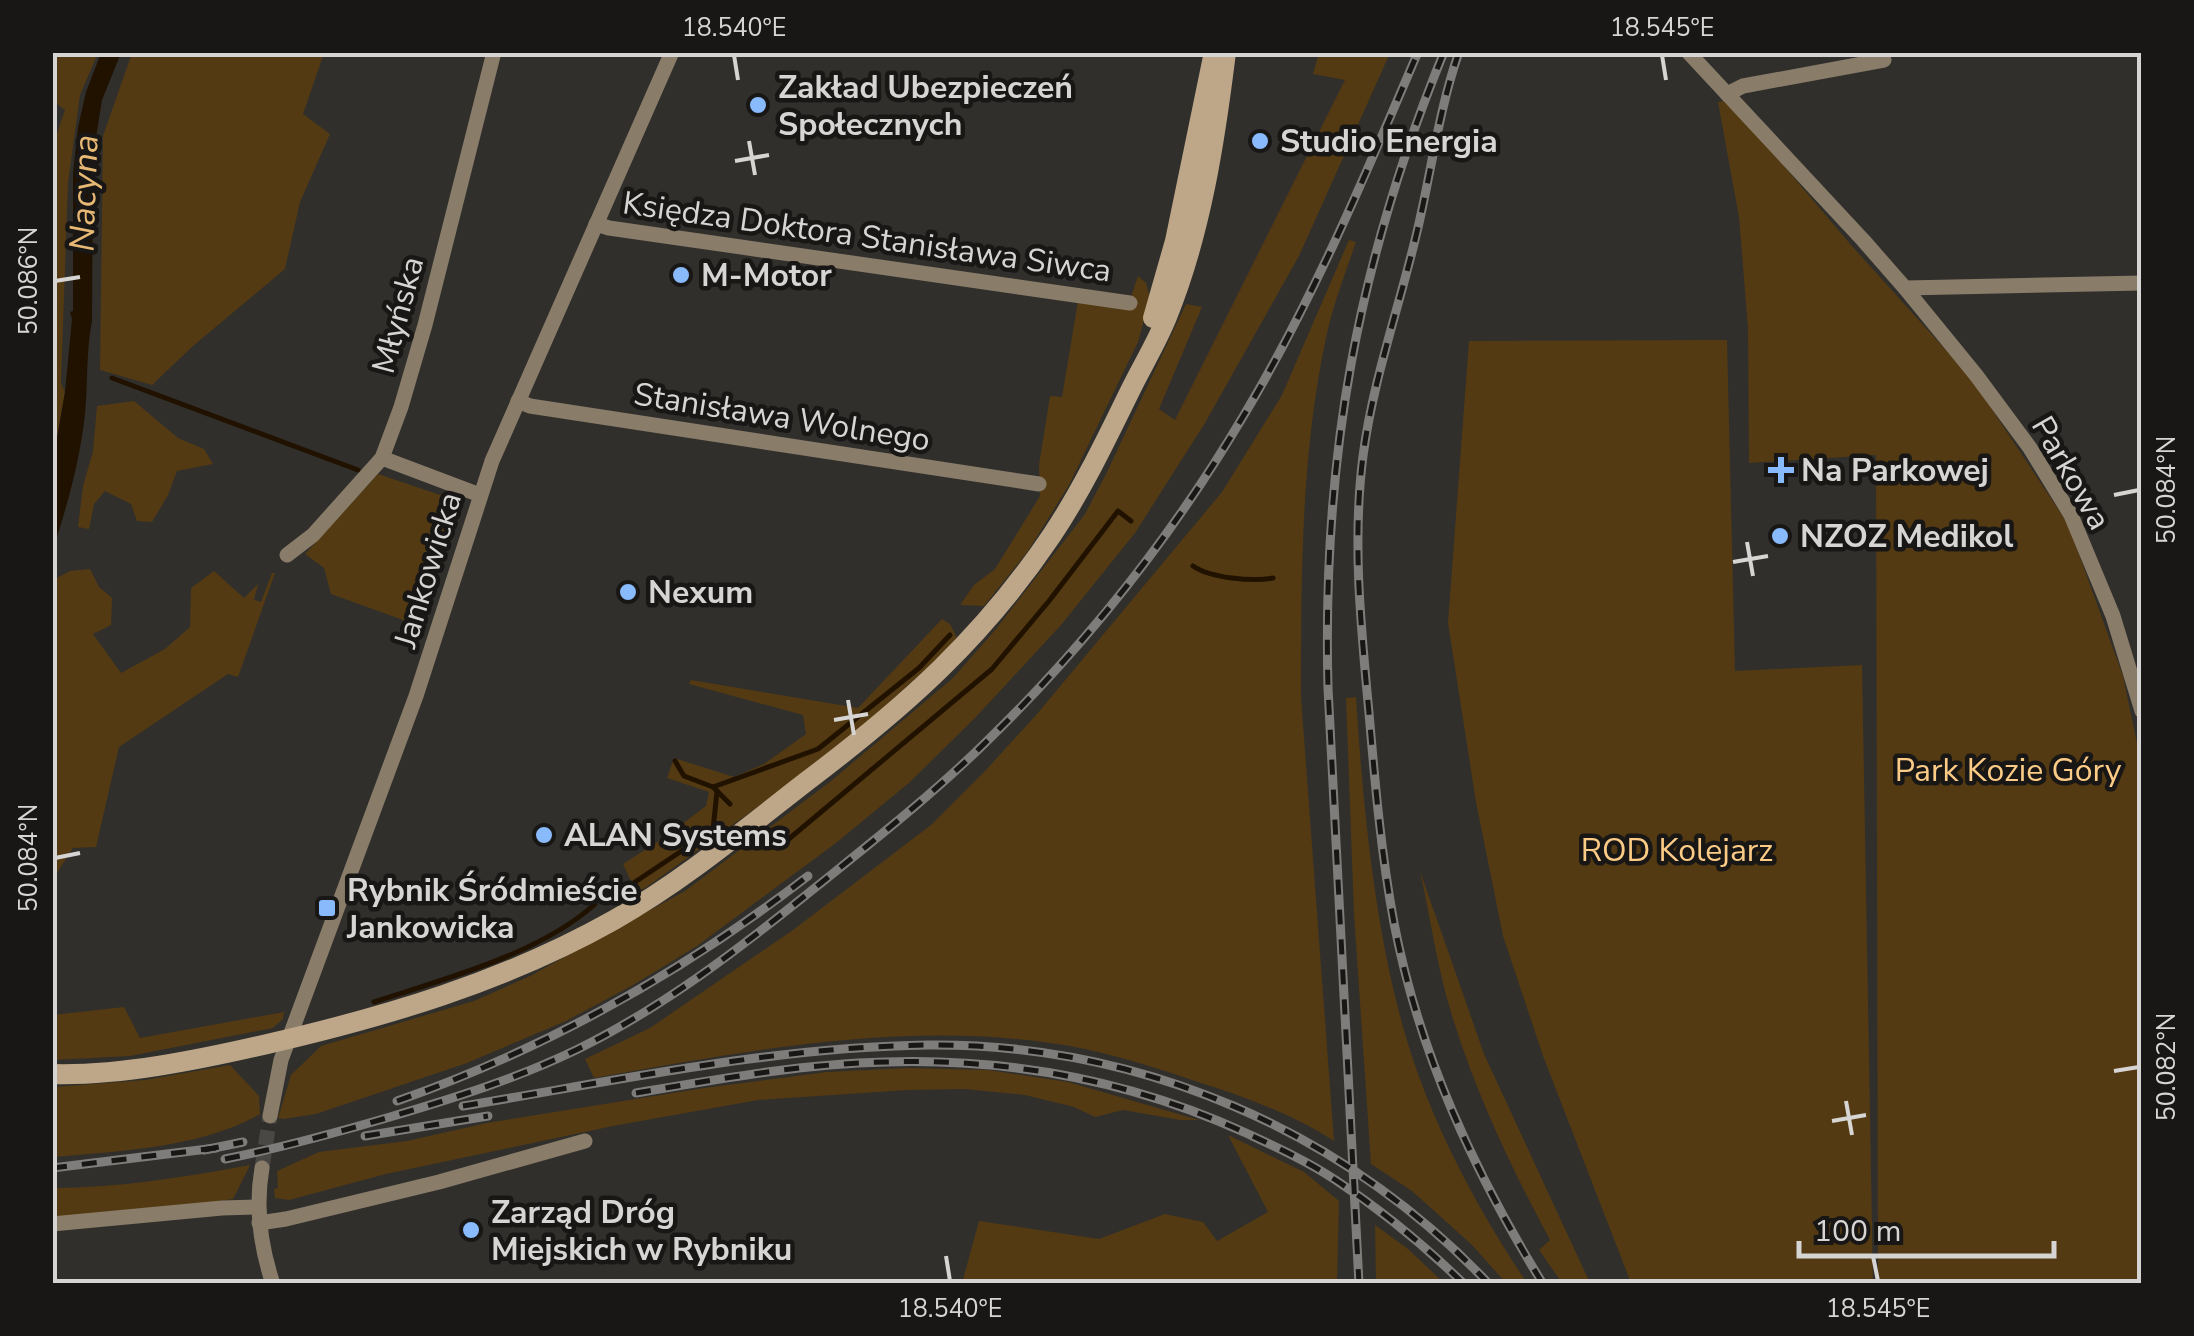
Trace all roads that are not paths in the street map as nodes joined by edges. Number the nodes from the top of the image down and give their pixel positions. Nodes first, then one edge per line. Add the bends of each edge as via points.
1 (494, 52) edge
2 (672, 52) edge
3 (1214, 52) edge
4 (1226, 52) edge
5 (1688, 52) edge
6 (1884, 60) dead end
7 (1727, 94) junction
8 (596, 224) junction
9 (2142, 283) edge
10 (1905, 288) junction
11 (1130, 303) dead end
12 (1130, 391) junction
13 (518, 401) junction
14 (382, 458) junction
15 (1038, 484) dead end
16 (480, 495) junction
17 (287, 555) dead end
18 (2142, 712) edge
19 (289, 1039) junction
20 (52, 1074) edge
21 (270, 1116) tunnel mouth
22 (585, 1140) dead end
23 (262, 1168) tunnel mouth
24 (259, 1215) junction
25 (52, 1224) edge
26 (274, 1284) edge

1 - 14 street, Młyńska via 425,326
2 - 8 street, Jankowicka
3 - 12 main road via 1174,241
4 - 12 main road via 1188,255 1168,316
5 - 7 street, Parkowa
6 - 7 street
7 - 10 street, Parkowa
8 - 11 street, Księdza Doktora Stanisława Siwca
8 - 13 street, Jankowicka
9 - 10 street
10 - 18 street, Parkowa via 2019,434 2070,515 2113,616
12 - 19 main road via 1066,512 987,619 897,711 776,806 644,902 537,958 415,1006
13 - 15 street, Stanisława Wolnego
13 - 16 street, Jankowicka
14 - 16 street
14 - 17 street, Młyńska
16 - 19 street, Jankowicka via 416,696
19 - 20 main road via 171,1062
19 - 21 street, Jankowicka
22 - 24 street via 286,1219
23 - 24 street
24 - 25 street via 222,1208
24 - 26 street

